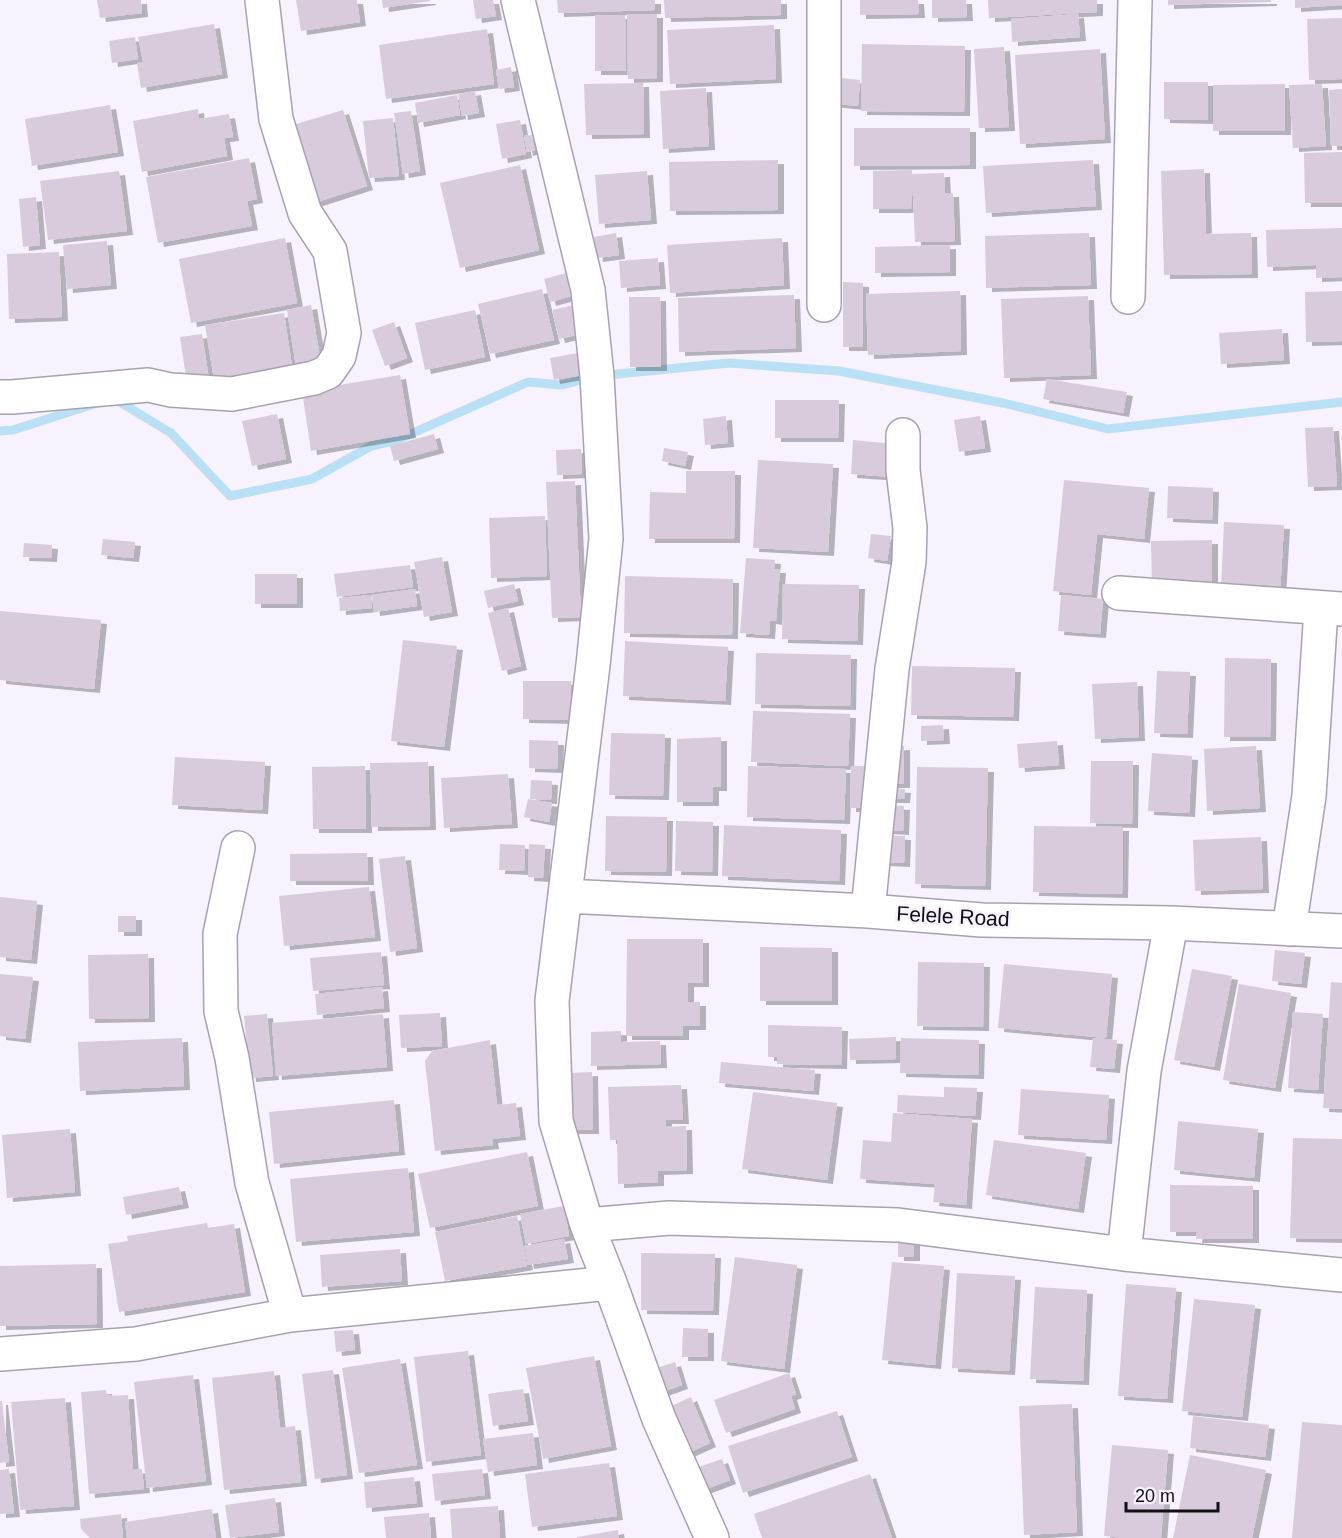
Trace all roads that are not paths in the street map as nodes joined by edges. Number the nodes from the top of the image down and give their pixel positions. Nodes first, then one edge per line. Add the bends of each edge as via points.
1 (262, 0) edge
2 (518, 0) edge
3 (824, 0) edge
4 (1135, 0) edge
5 (1128, 297) dead end
6 (824, 305) dead end
7 (0, 397) edge
8 (903, 435) dead end
9 (1119, 593) dead end
10 (1331, 609) edge
11 (238, 848) dead end
12 (565, 896) junction
13 (868, 911) junction
14 (1171, 922) junction
15 (1289, 928) junction
16 (1342, 931) edge
17 (587, 1225) junction
18 (1124, 1254) junction
19 (1342, 1275) edge
20 (610, 1283) junction
21 (290, 1315) junction
22 (0, 1354) edge
23 (712, 1538) edge

1 - 7 street via 276,119 305,213 330,251 344,333 339,356 328,372 314,378 232,394 148,385
2 - 12 street via 588,290 605,516 593,665
3 - 6 street
4 - 5 street
8 - 13 street via 909,562 892,669
9 - 10 street
10 - 15 street
11 - 21 street via 220,934 221,1011 252,1183
12 - 13 street, Felele Road
12 - 17 street via 552,1001 556,1121
13 - 14 street, Felele Road via 982,920
14 - 15 street, Felele Road
14 - 18 street via 1144,1071
15 - 16 street, Felele Road
17 - 18 street via 669,1218 898,1225
17 - 20 street
18 - 19 street
20 - 21 street
20 - 23 street via 659,1419
21 - 22 street via 136,1344

